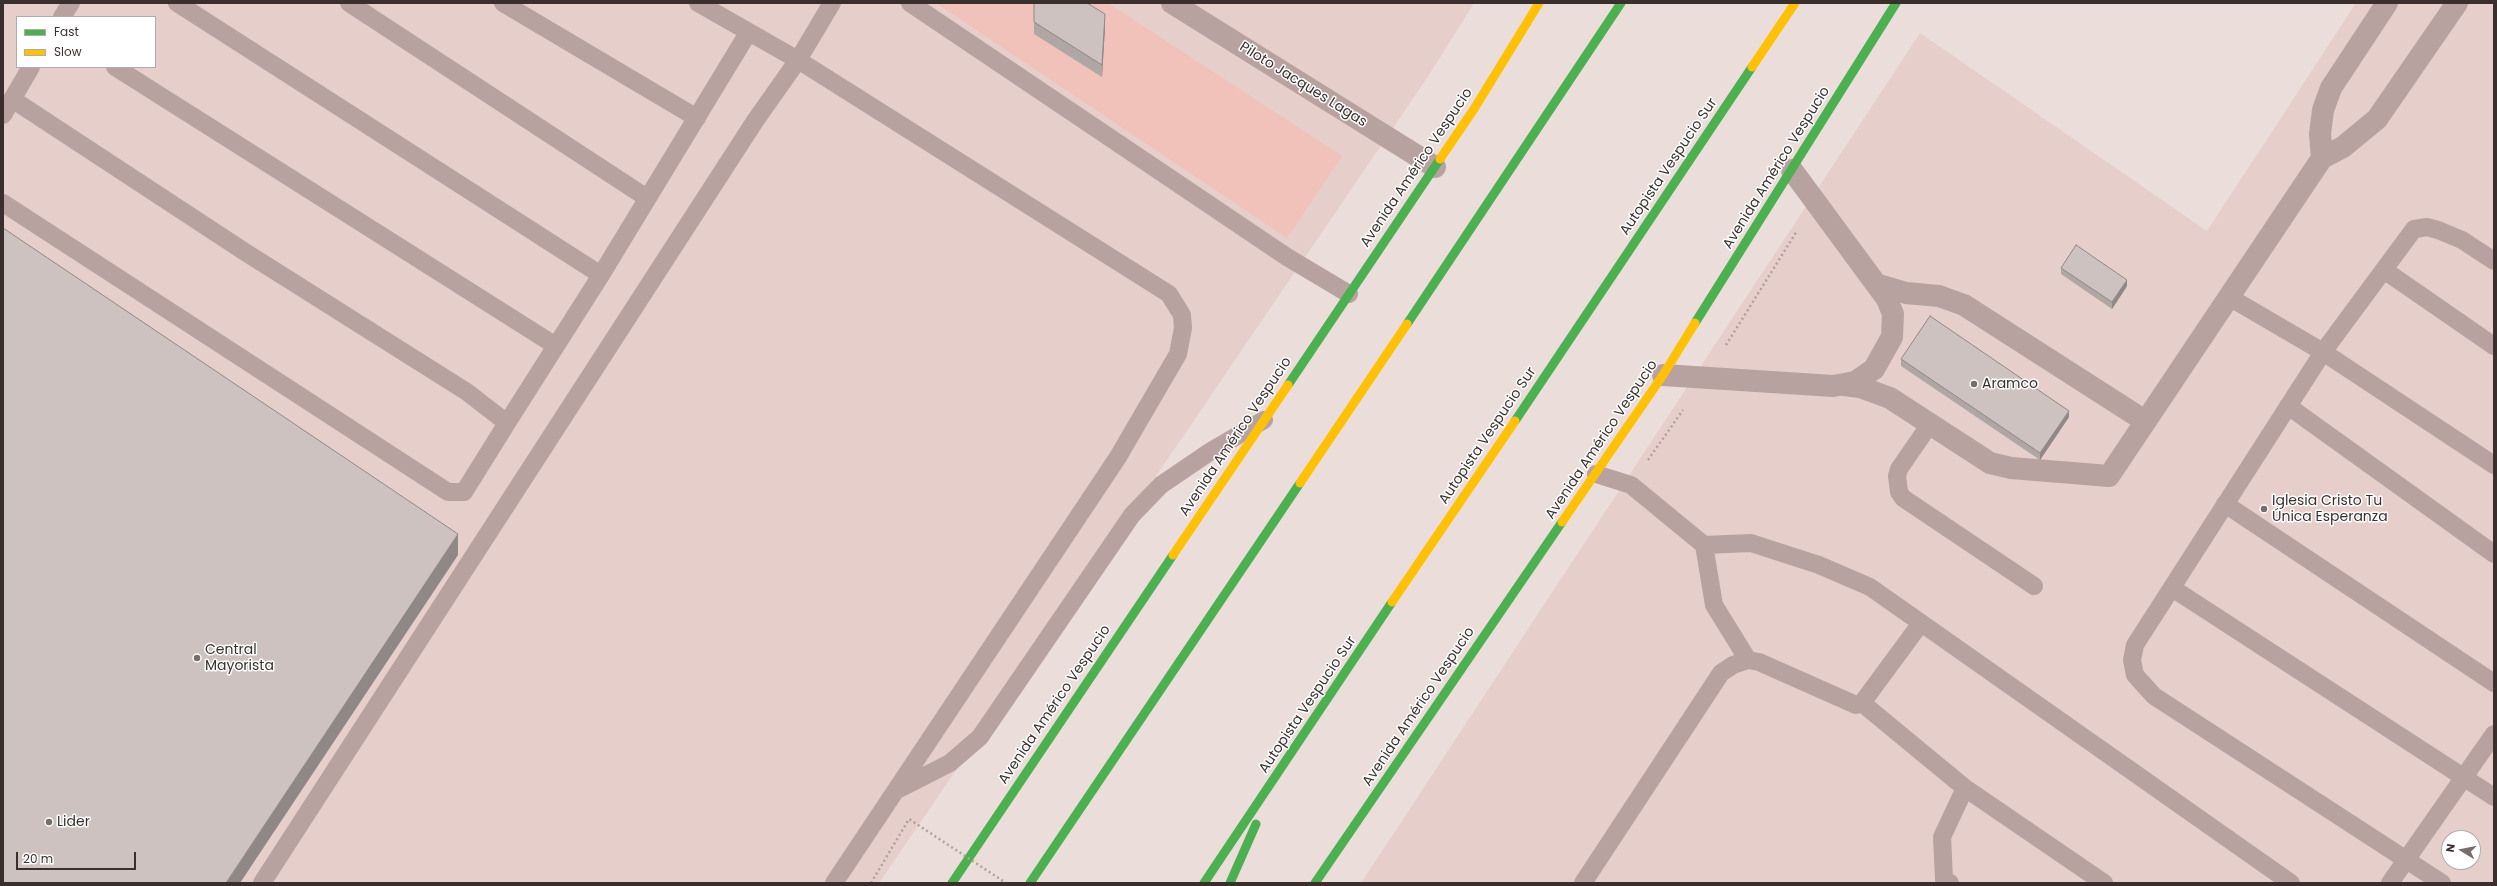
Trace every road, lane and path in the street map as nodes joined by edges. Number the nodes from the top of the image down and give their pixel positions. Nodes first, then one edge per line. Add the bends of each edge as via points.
1 (71, 3) edge
2 (177, 3) edge
3 (348, 3) edge
4 (503, 3) edge
5 (698, 3) edge
6 (832, 3) edge
7 (910, 3) edge
8 (1172, 3) edge
9 (1539, 3) edge
10 (1620, 3) edge
11 (1795, 3) edge
12 (1896, 3) edge
13 (2387, 3) edge
14 (2457, 3) edge
15 (63, 16) edge
16 (748, 33) junction
17 (798, 60) junction
18 (30, 68) edge
19 (117, 68) edge
20 (12, 99) junction
21 (3, 115) edge
22 (697, 118) junction
23 (2322, 158) junction
24 (1435, 167) junction
25 (1792, 170) junction
26 (647, 198) junction
27 (3, 203) edge
28 (2494, 261) edge
29 (2384, 270) junction
30 (601, 275) junction
31 (1879, 285) junction
32 (1349, 294) junction
33 (2229, 297) junction
34 (556, 346) junction
35 (2494, 346) edge
36 (2323, 352) junction
37 (1663, 375) junction
38 (1844, 385) junction
39 (2288, 406) junction
40 (1265, 419) junction
41 (2145, 421) junction
42 (507, 423) junction
43 (1930, 424) junction
44 (2494, 465) edge
45 (1596, 474) junction
46 (2225, 504) junction
47 (1704, 545) junction
48 (2494, 554) edge
49 (2034, 586) dead end
50 (2172, 588) junction
51 (1921, 623) junction
52 (1748, 660) junction
53 (2494, 683) edge
54 (1862, 703) junction
55 (2494, 734) edge
56 (1278, 774) junction
57 (2464, 777) junction
58 (1966, 788) junction
59 (896, 790) junction
60 (2494, 797) edge
61 (2406, 860) junction
62 (1945, 882) edge
63 (262, 883) edge
64 (834, 883) edge
65 (871, 883) edge
66 (952, 883) edge
67 (1006, 883) edge
68 (1030, 883) edge
69 (1204, 883) edge
70 (1230, 883) edge
71 (1315, 883) edge
72 (1583, 883) edge
73 (2104, 883) edge
74 (2291, 883) edge
75 (2390, 883) edge
76 (2442, 883) edge

1 - 15 lane
2 - 30 lane
3 - 26 lane
4 - 22 lane
5 - 16 lane
6 - 17 lane
7 - 32 lane via 1287,258
8 - 24 street, Piloto Jacques Lagas
9 - 24 main road, Avenida Américo Vespucio via 1474,110
10 - 68 main road via 1472,228
11 - 56 main road, Autopista Vespucio Sur
12 - 25 main road, Avenida Américo Vespucio
13 - 23 street via 2331,88 2323,110 2320,134
14 - 23 street via 2377,119 2343,147
16 - 17 lane
16 - 22 lane
17 - 59 lane via 1169,294 1182,315 1184,328 1178,354 1118,457
17 - 63 lane via 751,127
18 - 20 lane
19 - 34 lane
20 - 21 lane
20 - 42 lane via 245,252 467,392
22 - 26 lane
23 - 33 street
24 - 32 main road, Avenida Américo Vespucio
25 - 31 street
25 - 37 main road, Avenida Américo Vespucio
26 - 30 lane
27 - 42 lane via 448,492 464,492
28 - 29 lane via 2462,240 2427,227 2414,229
29 - 35 lane
29 - 36 lane
30 - 34 lane
31 - 38 street via 1893,314 1892,337 1874,369 1865,377
31 - 41 street via 1906,293 1939,296 1964,305
32 - 40 main road, Avenida Américo Vespucio
33 - 36 lane
33 - 41 street
34 - 42 lane
36 - 39 lane
36 - 44 lane
37 - 38 street
37 - 45 main road, Avenida Américo Vespucio
38 - 43 street via 1883,394
39 - 46 lane
39 - 48 lane
40 - 59 lane via 1161,485 1132,515 980,737 950,763
40 - 66 main road, Avenida Américo Vespucio
41 - 43 street via 2108,476 2011,468 1990,462
43 - 49 lane via 1899,469 1899,492 1903,498
45 - 47 lane via 1631,485
45 - 71 main road, Avenida Américo Vespucio
46 - 50 lane
46 - 53 lane
47 - 51 lane via 1751,543 1819,565 1870,587
47 - 52 lane via 1714,605
50 - 57 lane
50 - 61 lane via 2135,645 2132,660 2135,675 2154,696
51 - 54 lane
51 - 74 lane
52 - 54 lane via 1759,662 1848,703
52 - 72 lane via 1733,665 1721,673
54 - 58 lane
55 - 57 lane
56 - 69 main road, Autopista Vespucio Sur
56 - 70 main road
57 - 60 lane
57 - 61 lane
58 - 62 lane via 1942,837
58 - 73 lane
59 - 64 lane
61 - 75 lane
61 - 76 lane
65 - 67 path, bridge via 909,819

